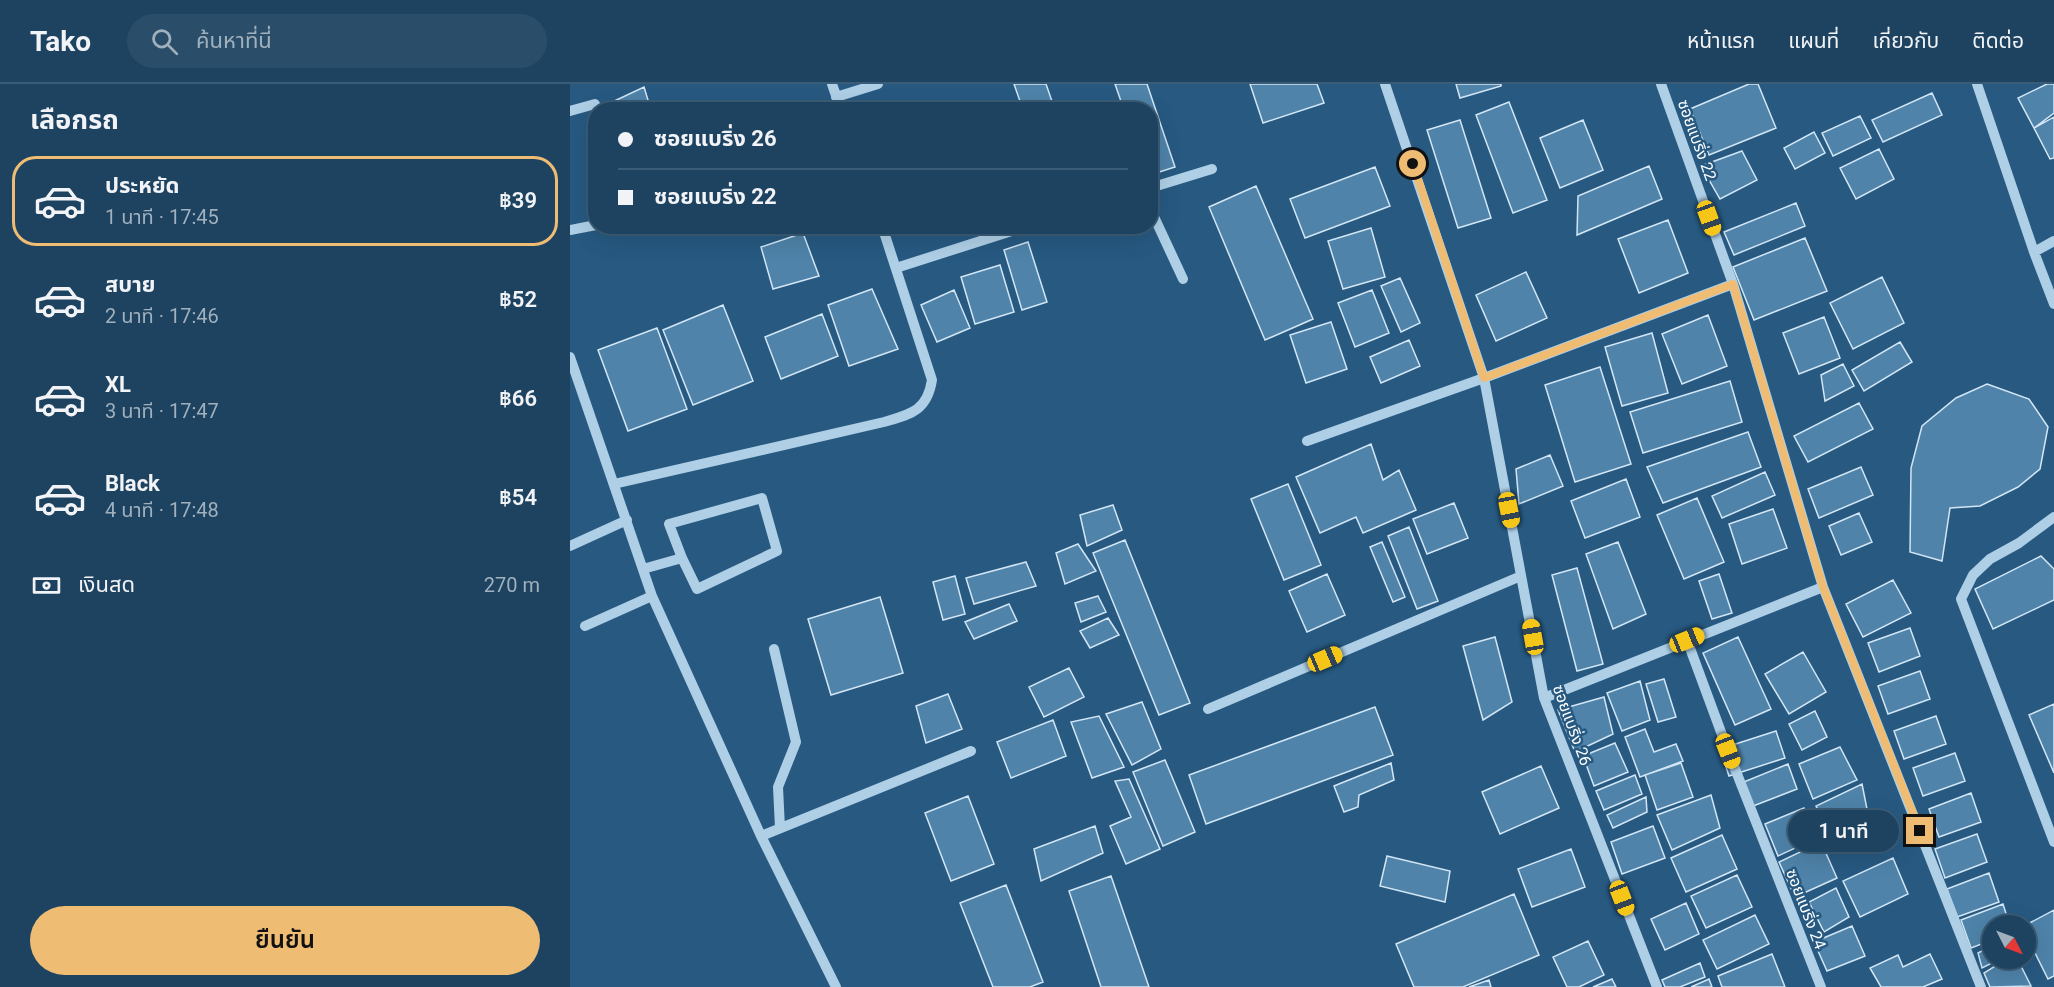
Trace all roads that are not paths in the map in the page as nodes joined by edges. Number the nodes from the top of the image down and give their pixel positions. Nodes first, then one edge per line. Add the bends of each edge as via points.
1 (832, 84) edge
2 (878, 84) edge
3 (1385, 84) edge
4 (1660, 84) edge
5 (1977, 84) edge
6 (836, 97) junction
7 (838, 102) edge
8 (588, 106) edge
9 (570, 111) edge
10 (1212, 169) dead end
11 (1158, 186) edge
12 (1158, 225) edge
13 (588, 227) edge
14 (570, 230) edge
15 (885, 234) edge
16 (1002, 234) edge
17 (2054, 241) edge
18 (2034, 252) junction
19 (896, 268) junction
20 (1183, 279) dead end
21 (1733, 284) junction
22 (2054, 304) edge
23 (570, 357) edge
24 (1484, 378) junction
25 (1307, 441) dead end
26 (614, 484) junction
27 (2054, 517) edge
28 (627, 520) junction
29 (570, 546) edge
30 (681, 558) junction
31 (643, 569) junction
32 (1521, 576) junction
33 (1823, 587) junction
34 (652, 596) junction
35 (585, 626) dead end
36 (1687, 640) junction
37 (774, 649) dead end
38 (1544, 698) junction
39 (1208, 709) dead end
40 (971, 751) dead end
41 (780, 828) junction
42 (761, 836) junction
43 (2054, 842) edge
44 (836, 987) edge
45 (1657, 987) edge
46 (1821, 987) edge
47 (1981, 987) edge

1 - 6 street
2 - 6 street
3 - 24 street, ซอยแบริ่ง 26
4 - 21 street, ซอยแบริ่ง 22
5 - 18 street
6 - 7 street
8 - 9 street
10 - 11 street
12 - 20 street
13 - 14 street
15 - 19 street
16 - 19 street
17 - 18 street
18 - 22 street
19 - 26 street via 932,380 930,394 912,413
21 - 24 street
21 - 33 street, ซอยแบริ่ง 22
23 - 26 street
24 - 25 street
24 - 32 street, ซอยแบริ่ง 26
26 - 28 street
27 - 43 street via 1990,559 1973,575 1961,599
28 - 29 street
28 - 31 street
30 - 30 street via 669,524 762,498 777,551 697,589
30 - 31 street
31 - 34 street
32 - 38 street, ซอยแบริ่ง 26
32 - 39 street
33 - 36 street
33 - 47 street, ซอยแบริ่ง 22
34 - 35 street
34 - 42 street
36 - 38 street
36 - 46 street, ซอยแบริ่ง 24
37 - 41 street via 796,741 778,788
38 - 45 street, ซอยแบริ่ง 26
40 - 41 street
41 - 42 street
42 - 44 street

